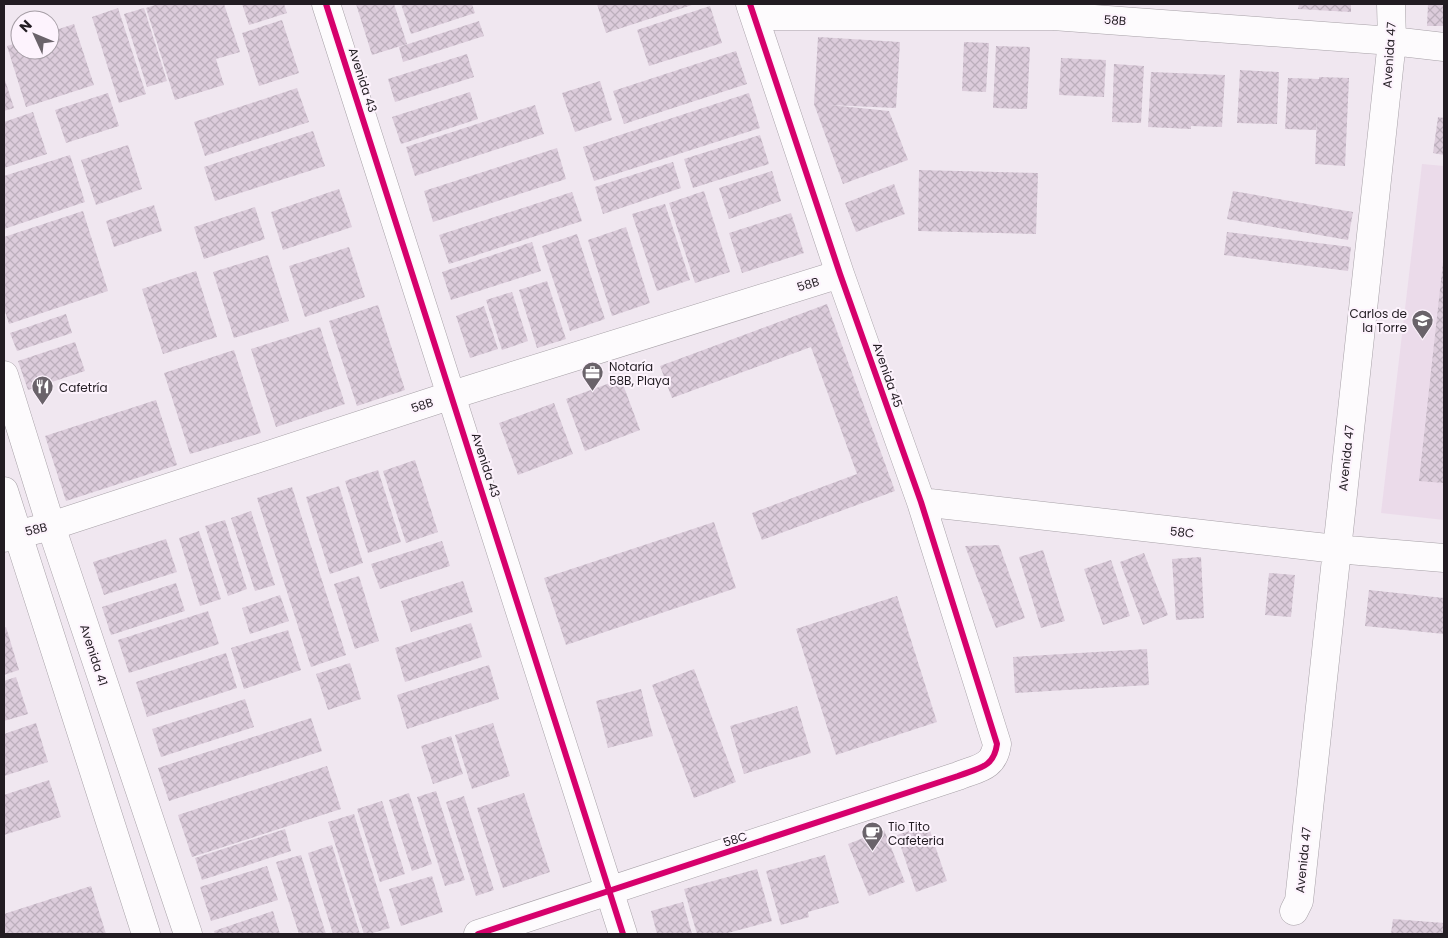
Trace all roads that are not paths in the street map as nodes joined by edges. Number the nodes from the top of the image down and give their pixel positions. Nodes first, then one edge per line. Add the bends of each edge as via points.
1 (326, 4) edge
2 (1391, 4) edge
3 (752, 10) edge
4 (1392, 41) junction
5 (1444, 47) edge
6 (840, 274) junction
7 (4, 375) edge
8 (452, 395) junction
9 (4, 491) edge
10 (921, 502) junction
11 (51, 526) junction
12 (11, 536) edge
13 (1336, 549) junction
14 (1444, 558) edge
15 (996, 756) joint
16 (609, 892) junction
17 (1294, 911) dead end
18 (146, 934) edge
19 (188, 934) edge
20 (478, 934) edge
21 (623, 934) edge

1 - 8 street, Avenida 43
2 - 4 street, Avenida 47
3 - 4 street, 58B via 1053,16
3 - 6 street, Avenida 45
4 - 5 street, 58B
4 - 13 street, Avenida 47
6 - 8 street, 58B
6 - 10 street, Avenida 45
7 - 11 street, Avenida 41
8 - 11 street, 58B
8 - 16 street, Avenida 43
9 - 12 street
10 - 13 street, 58C
10 - 15 street, Avenida 45 via 997,744
11 - 12 street, 58B
11 - 19 street, Avenida 41
12 - 18 street
13 - 14 street, 58C
13 - 17 street, Avenida 47 via 1299,901
15 - 16 street, 58C via 988,764 958,776
16 - 20 street, 58C
16 - 21 street, Avenida 43

